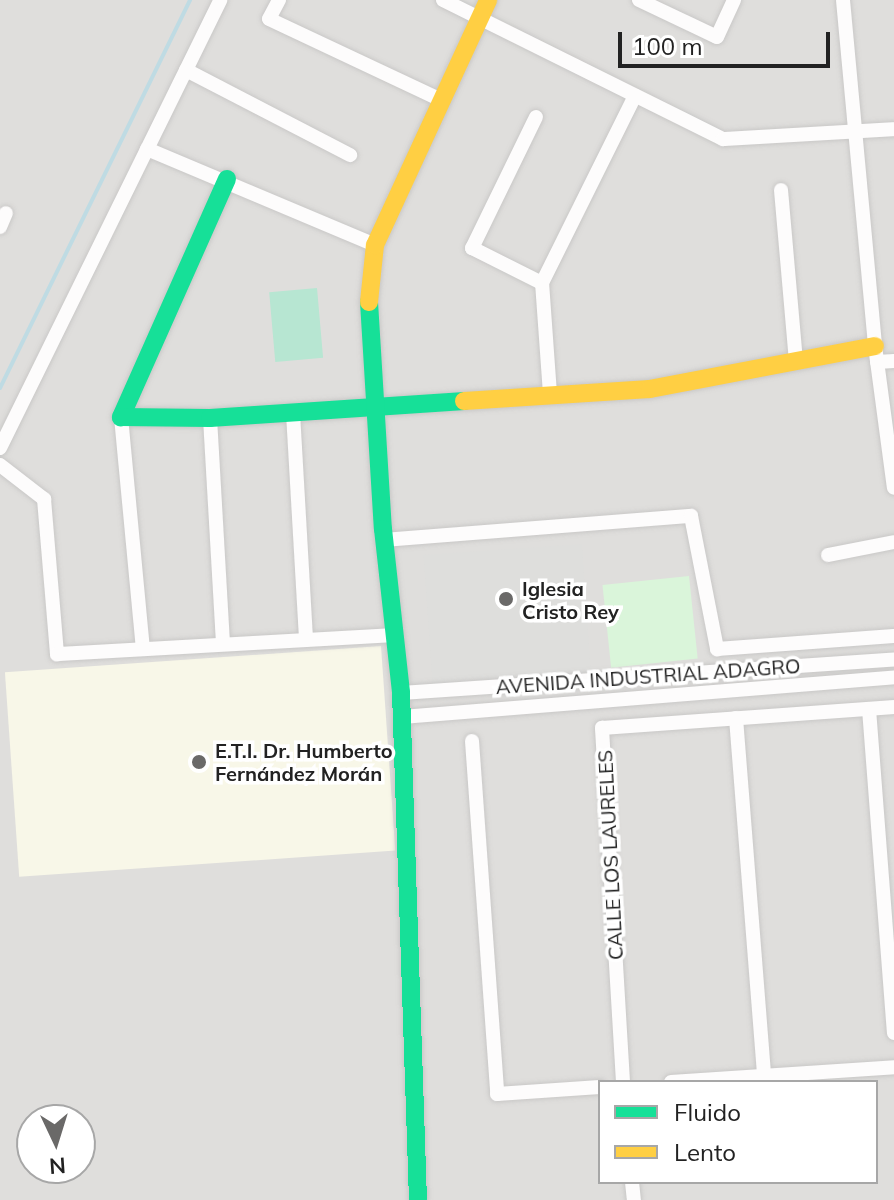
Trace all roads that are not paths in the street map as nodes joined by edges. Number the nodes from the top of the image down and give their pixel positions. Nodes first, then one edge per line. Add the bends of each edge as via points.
1 (220, 0) edge
2 (279, 0) edge
3 (443, 0) edge
4 (488, 0) edge
5 (639, 0) edge
6 (734, 0) edge
7 (843, 0) edge
8 (479, 17) junction
9 (186, 70) junction
10 (635, 96) junction
11 (441, 100) junction
12 (536, 117) dead end
13 (894, 129) edge
14 (856, 132) junction
15 (147, 149) junction
16 (350, 155) dead end
17 (227, 179) junction
18 (781, 190) dead end
19 (375, 245) junction
20 (542, 283) junction
21 (876, 354) junction
22 (796, 361) junction
23 (894, 361) edge
24 (550, 394) junction
25 (376, 407) junction
26 (293, 413) junction
27 (121, 417) junction
28 (210, 418) junction
29 (0, 448) edge
30 (0, 465) edge
31 (894, 488) edge
32 (384, 540) junction
33 (894, 542) edge
34 (828, 555) dead end
35 (392, 635) junction
36 (894, 636) edge
37 (306, 639) junction
38 (223, 644) junction
39 (143, 649) junction
40 (894, 659) edge
41 (894, 677) edge
42 (401, 693) junction
43 (894, 707) edge
44 (869, 709) junction
45 (402, 717) junction
46 (736, 718) junction
47 (472, 741) dead end
48 (894, 1033) edge
49 (894, 1067) edge
50 (764, 1076) junction
51 (623, 1080) edge
52 (702, 1080) edge
53 (598, 1087) edge
54 (418, 1200) edge

1 - 9 street
2 - 11 street via 269,19
3 - 8 street
4 - 8 street
5 - 6 street via 717,37
7 - 14 street
8 - 10 street
8 - 11 street
9 - 15 street
9 - 16 street
10 - 14 street via 723,139
10 - 20 street
11 - 19 street
12 - 20 street via 472,248
13 - 14 street
14 - 21 street
15 - 17 street
15 - 29 street
17 - 19 street
17 - 27 street
18 - 22 street
19 - 25 street via 369,298
20 - 24 street
21 - 22 street
21 - 23 street
21 - 31 street
22 - 24 street via 650,389
24 - 25 street
25 - 26 street
25 - 32 street
26 - 28 street
26 - 37 street
27 - 28 street
27 - 39 street
28 - 38 street
30 - 39 street via 44,499 57,654
32 - 35 street
32 - 36 street via 691,516 717,649
33 - 34 street
35 - 37 street
35 - 42 street
37 - 38 street
38 - 39 street
40 - 42 street, AVENIDA INDUSTRIAL ADAGRO
41 - 45 street, AVENIDA INDUSTRIAL ADAGRO
42 - 45 street
43 - 44 street, CALLE LOS LAURELES
44 - 46 street, CALLE LOS LAURELES
44 - 48 street
45 - 54 street
46 - 50 street
46 - 51 street, CALLE LOS LAURELES via 602,728
47 - 53 street via 497,1094
49 - 50 street
50 - 52 street

